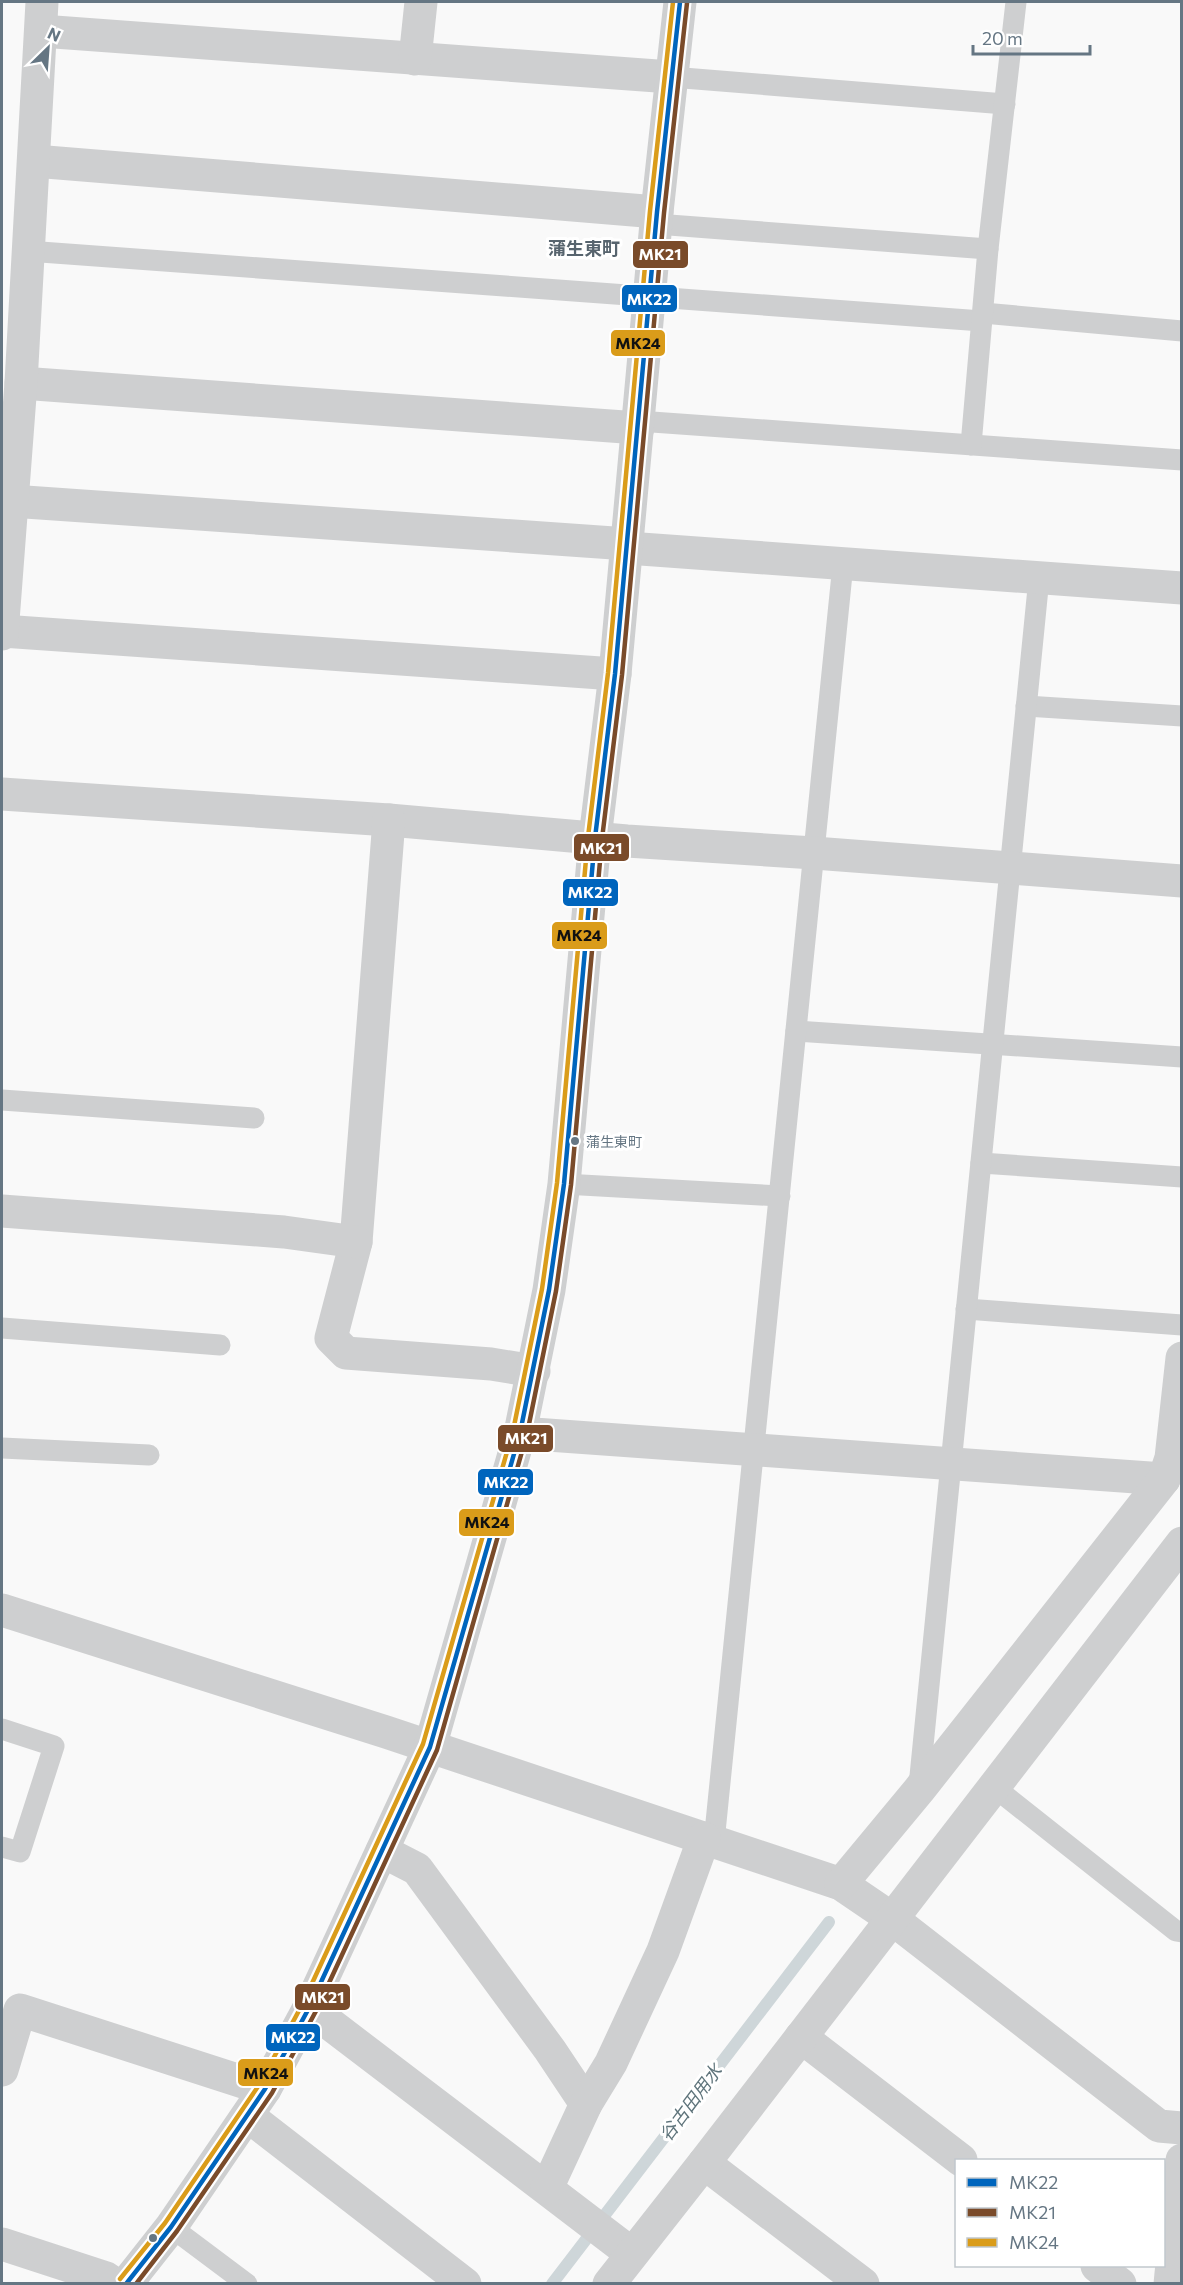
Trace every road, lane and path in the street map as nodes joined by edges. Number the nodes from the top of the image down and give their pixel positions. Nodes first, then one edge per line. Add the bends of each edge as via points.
1 (421, 2) edge
2 (680, 2) edge
3 (1016, 2) edge
4 (42, 16) edge
5 (416, 59) junction
6 (671, 77) junction
7 (1005, 104) junction
8 (34, 161) junction
9 (657, 218) junction
10 (988, 249) junction
11 (27, 250) junction
12 (650, 296) junction
13 (982, 317) junction
14 (1182, 331) edge
15 (21, 383) junction
16 (638, 425) junction
17 (970, 445) junction
18 (1182, 460) edge
19 (11, 501) junction
20 (627, 546) junction
21 (843, 564) junction
22 (1039, 578) junction
23 (1182, 588) edge
24 (2, 633) edge
25 (615, 674) junction
26 (1026, 706) junction
27 (1182, 716) edge
28 (2, 794) edge
29 (389, 820) junction
30 (595, 838) junction
31 (814, 853) junction
32 (1010, 868) junction
33 (1182, 881) edge
34 (796, 1031) junction
35 (993, 1045) junction
36 (1182, 1057) edge
37 (2, 1100) edge
38 (254, 1118) dead end
39 (981, 1163) junction
40 (1182, 1177) edge
41 (564, 1184) junction
42 (780, 1196) junction
43 (2, 1211) edge
44 (357, 1242) junction
45 (966, 1309) junction
46 (1182, 1325) edge
47 (2, 1328) edge
48 (220, 1345) dead end
49 (1182, 1358) edge
50 (534, 1371) junction
51 (520, 1432) junction
52 (2, 1448) edge
53 (754, 1448) junction
54 (149, 1455) dead end
55 (951, 1462) junction
56 (1164, 1479) junction
57 (1182, 1543) edge
58 (2, 1610) edge
59 (2, 1729) edge
60 (430, 1747) junction
61 (994, 1787) junction
62 (919, 1790) junction
63 (709, 1840) junction
64 (2, 1847) edge
65 (382, 1851) junction
66 (841, 1884) junction
67 (891, 1918) junction
68 (1182, 1932) edge
69 (309, 2008) junction
70 (801, 2037) junction
71 (2, 2070) edge
72 (265, 2088) junction
73 (586, 2104) junction
74 (248, 2116) junction
75 (1182, 2128) edge
76 (960, 2159) edge
77 (1182, 2160) edge
78 (704, 2163) junction
79 (547, 2188) junction
80 (171, 2227) junction
81 (2, 2244) edge
82 (632, 2254) junction
83 (1100, 2267) edge
84 (828, 2273) edge
85 (114, 2283) edge
86 (126, 2283) edge
87 (247, 2283) edge
88 (465, 2283) edge
89 (609, 2283) edge
90 (863, 2283) edge
91 (1120, 2283) edge
92 (1170, 2283) edge

1 - 5 street
2 - 6 street
3 - 7 lane
4 - 5 street
4 - 8 street
5 - 6 street
6 - 7 lane
6 - 9 street
7 - 10 lane
8 - 9 street
8 - 11 street
9 - 10 lane
9 - 12 street
10 - 13 lane
11 - 12 lane
11 - 15 street
12 - 13 lane
12 - 16 street
13 - 14 lane
13 - 17 lane
15 - 16 street
15 - 19 street
16 - 17 lane
16 - 20 street
17 - 18 lane
19 - 20 street
19 - 24 street
20 - 21 street
20 - 25 street
21 - 22 street
21 - 31 lane
22 - 23 street
22 - 26 lane
24 - 25 street
25 - 30 street
26 - 27 lane
26 - 32 lane
28 - 29 street
29 - 30 street
29 - 44 street
30 - 31 street
30 - 41 street
31 - 32 street
31 - 34 lane
32 - 33 street
32 - 35 lane
34 - 35 lane
34 - 42 lane
35 - 36 lane
35 - 39 lane
37 - 38 lane
39 - 40 lane
39 - 45 lane
41 - 42 lane
41 - 50 street
42 - 53 lane
43 - 44 street via 284,1232
44 - 50 street via 331,1338 346,1353
45 - 46 lane
45 - 55 lane
47 - 48 lane
49 - 56 street via 1171,1458
50 - 51 street
51 - 53 street
51 - 60 street
52 - 54 lane
53 - 55 street
53 - 63 lane
55 - 56 street
55 - 62 lane
56 - 62 street
57 - 61 street
58 - 60 street
59 - 64 lane via 54,1746 20,1852
60 - 63 street
60 - 65 street
61 - 67 street
61 - 68 lane
62 - 66 street
63 - 66 street
63 - 73 street via 663,1951 610,2063
65 - 69 street
65 - 73 street via 417,1869
66 - 67 street
67 - 70 street
67 - 75 street via 1159,2126
69 - 72 street
69 - 79 street
70 - 76 street
70 - 78 street
71 - 72 street via 20,2010
72 - 74 street
73 - 79 street
74 - 80 street
74 - 88 street
77 - 92 street
78 - 82 street
78 - 84 street
79 - 82 street
80 - 86 street
80 - 87 lane
81 - 85 street
82 - 89 street
83 - 91 street
84 - 90 street

